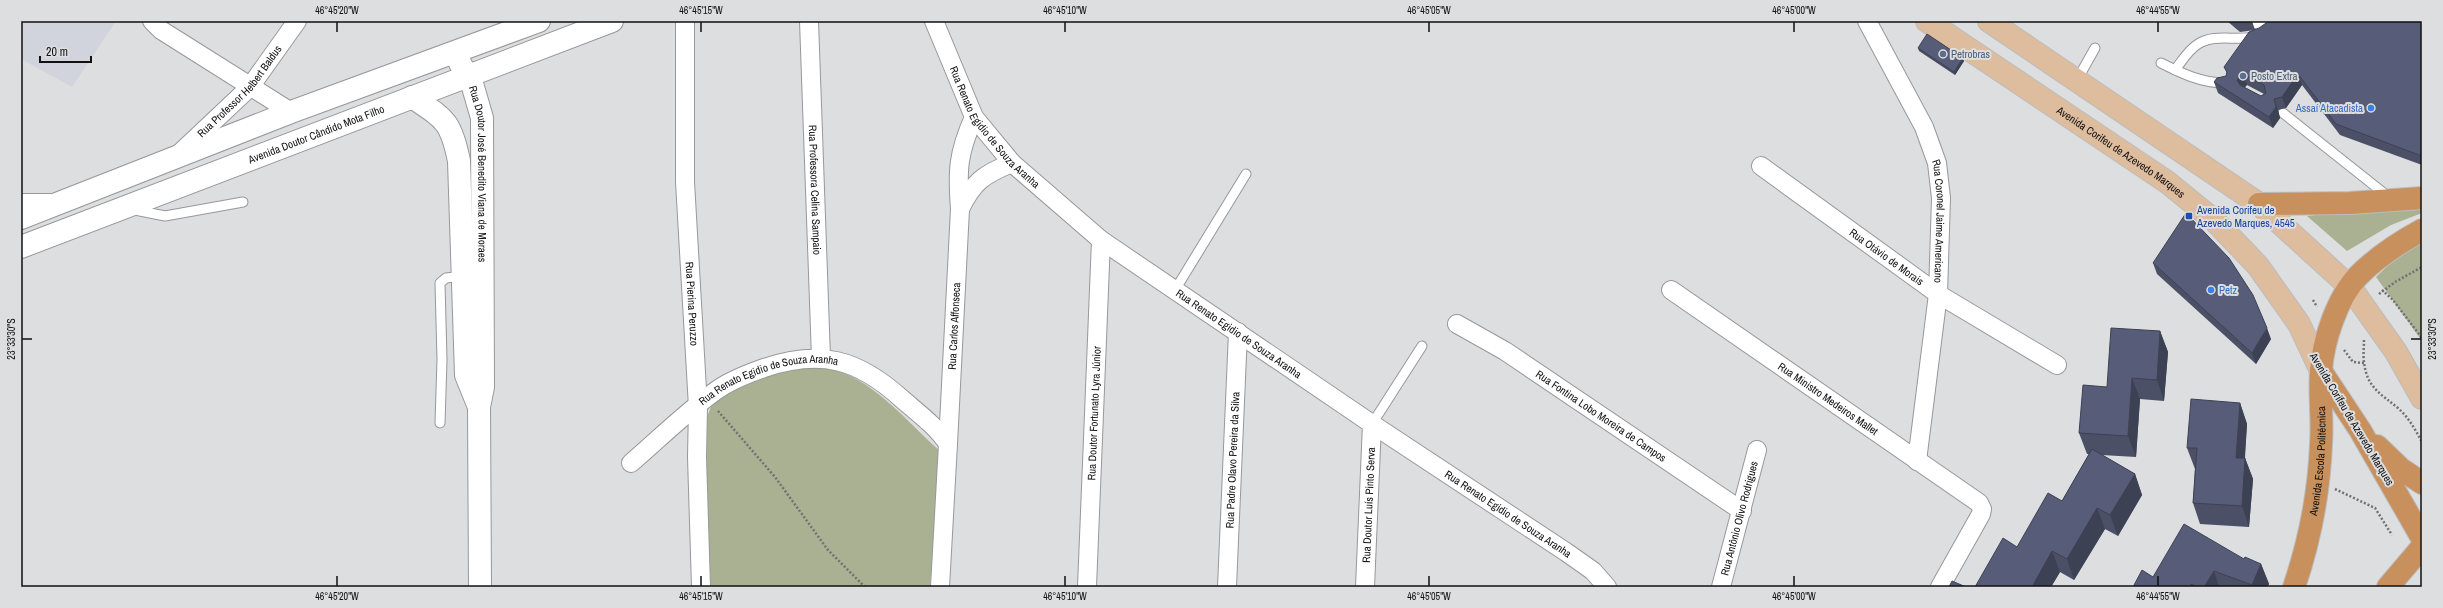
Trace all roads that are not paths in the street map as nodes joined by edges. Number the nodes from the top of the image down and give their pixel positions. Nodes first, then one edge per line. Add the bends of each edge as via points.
1 (152, 21) edge
2 (297, 21) edge
3 (539, 21) edge
4 (612, 21) edge
5 (685, 21) edge
6 (809, 21) edge
7 (934, 21) edge
8 (1867, 21) edge
9 (1926, 21) edge
10 (1989, 21) edge
11 (2248, 21) edge
12 (2268, 25) edge
13 (2095, 48) dead end
14 (454, 52) junction
15 (2161, 63) dead end
16 (492, 66) junction
17 (2175, 70) junction
18 (467, 76) junction
19 (381, 79) junction
20 (2077, 80) junction
21 (2225, 83) edge
22 (250, 87) junction
23 (412, 97) junction
24 (392, 105) junction
25 (291, 112) junction
26 (481, 113) junction
27 (2283, 113) edge
28 (974, 117) junction
29 (450, 128) junction
30 (177, 156) junction
31 (1012, 163) junction
32 (1761, 166) dead end
33 (1246, 174) dead end
34 (459, 184) junction
35 (481, 187) junction
36 (2422, 198) edge
37 (2392, 200) junction
38 (243, 202) dead end
39 (21, 203) edge
40 (58, 203) junction
41 (2259, 204) junction
42 (125, 207) junction
43 (960, 209) junction
44 (21, 218) edge
45 (2422, 230) edge
46 (1102, 240) junction
47 (21, 247) edge
48 (472, 275) junction
49 (2350, 287) junction
50 (1176, 290) junction
51 (1671, 290) dead end
52 (1938, 294) junction
53 (1457, 324) dead end
54 (1238, 332) junction
55 (1422, 346) dead end
56 (821, 358) junction
57 (2057, 365) dead end
58 (2321, 371) junction
59 (2422, 398) edge
60 (703, 401) junction
61 (440, 423) dead end
62 (1372, 424) junction
63 (2360, 430) junction
64 (948, 444) junction
65 (1757, 450) dead end
66 (1917, 462) junction
67 (632, 463) dead end
68 (2422, 483) edge
69 (1742, 511) junction
70 (2422, 538) edge
71 (2422, 547) edge
72 (480, 587) edge
73 (701, 587) edge
74 (940, 587) edge
75 (1087, 587) edge
76 (1227, 587) edge
77 (1365, 587) edge
78 (1607, 587) edge
79 (1721, 587) edge
80 (1940, 587) edge
81 (2294, 587) edge
82 (2388, 587) edge

1 - 22 street via 161,30
2 - 22 street, Rua Professor Helbert Baldus
3 - 14 main road
4 - 16 main road, Avenida Doutor Cândido Mota Filho
5 - 60 street, Rua Pierina Peruzzo via 685,182
6 - 56 street, Rua Professora Celina Sampaio
7 - 28 street, Rua Renato Egidio de Souza Aranha
8 - 52 street, Rua Coronel Jaime Americano via 1924,127 1937,163 1941,198
9 - 58 main road, Avenida Corifeu de Azevedo Marques via 2167,182 2215,221 2258,266 2298,324
10 - 20 main road
11 - 12 lane
12 - 17 lane via 2262,35 2251,39 2212,40 2198,44
13 - 20 lane
14 - 18 main road, Rua Doutor José Benedito Viana de Moraes
14 - 19 main road
15 - 17 lane
16 - 18 main road, Avenida Doutor Cândido Mota Filho
16 - 26 main road
17 - 21 lane via 2203,81
18 - 23 main road, Avenida Doutor Cândido Mota Filho
18 - 26 main road, Rua Doutor José Benedito Viana de Moraes
19 - 24 main road
19 - 25 main road
20 - 41 main road
22 - 25 street
22 - 30 street, Rua Professor Helbert Baldus
23 - 24 main road, Avenida Doutor Cândido Mota Filho
23 - 29 main road, Rua Doutor José Benedito Viana de Moraes via 441,116
24 - 42 main road, Avenida Doutor Cândido Mota Filho
25 - 30 main road
26 - 29 main road
26 - 35 main road, Rua Doutor José Benedito Viana de Moraes
27 - 37 lane
28 - 31 street, Rua Renato Egidio de Souza Aranha
28 - 43 street, Rua Carlos Affonseca via 960,153 957,174
29 - 34 main road, Rua Doutor José Benedito Viana de Moraes via 459,161
30 - 40 main road
31 - 43 street, Rua Carlos Affonseca via 982,177 968,191
31 - 46 street, Rua Renato Egidio de Souza Aranha
32 - 52 street, Rua Otávio de Morais
33 - 50 lane
34 - 35 main road
34 - 48 main road, Rua Doutor José Benedito Viana de Moraes
35 - 48 main road, Rua Doutor José Benedito Viana de Moraes
36 - 37 highway
37 - 41 highway
38 - 42 lane via 165,216 136,212
39 - 40 street
40 - 44 main road
41 - 49 main road
42 - 47 main road, Avenida Doutor Cândido Mota Filho
43 - 64 street, Rua Carlos Affonseca
45 - 49 highway, Avenida Escola Politécnica via 2394,247 2358,276
46 - 50 street, Rua Renato Egidio de Souza Aranha
46 - 75 street, Rua Doutor Fortunato Lyra Júnior
48 - 61 lane via 446,278 440,283
48 - 72 main road, Rua Doutor José Benedito Viana de Moraes via 466,375 479,407
49 - 58 highway, Avenida Escola Politécnica via 2328,331
49 - 59 main road via 2396,352
50 - 54 street, Rua Renato Egidio de Souza Aranha
51 - 66 street, Rua Ministro Medeiros Mallet
52 - 57 street, Rua Otávio de Morais
52 - 66 street, Rua Coronel Jaime Americano
53 - 69 street, Rua Fontina Lobo Moreira de Campos via 1505,351
54 - 62 street, Rua Renato Egidio de Souza Aranha
54 - 76 street, Rua Padre Olavo Pereira da Silva
55 - 62 lane
56 - 60 street, Rua Renato Egidio de Souza Aranha via 799,359 749,373 731,381
56 - 64 street, Rua Renato Egidio de Souza Aranha via 844,362 864,370 885,384 932,425
58 - 63 highway, Avenida Corifeu de Azevedo Marques
58 - 81 highway, Avenida Escola Politécnica via 2319,481 2309,535
60 - 67 street, Rua Renato Egidio de Souza Aranha
60 - 73 street, Rua Pierina Peruzzo via 697,457
62 - 77 street, Rua Doutor Luís Pinto Serva
62 - 78 street, Rua Renato Egidio de Souza Aranha via 1566,552 1593,571
63 - 68 highway via 2401,469
63 - 70 highway, Avenida Corifeu de Azevedo Marques
64 - 74 street
65 - 69 street, Rua Antônio Olivo Rodrigues
66 - 80 street, Rua Ministro Medeiros Mallet via 1978,503 1982,509 1979,519
69 - 79 street, Rua Antônio Olivo Rodrigues
71 - 82 highway

